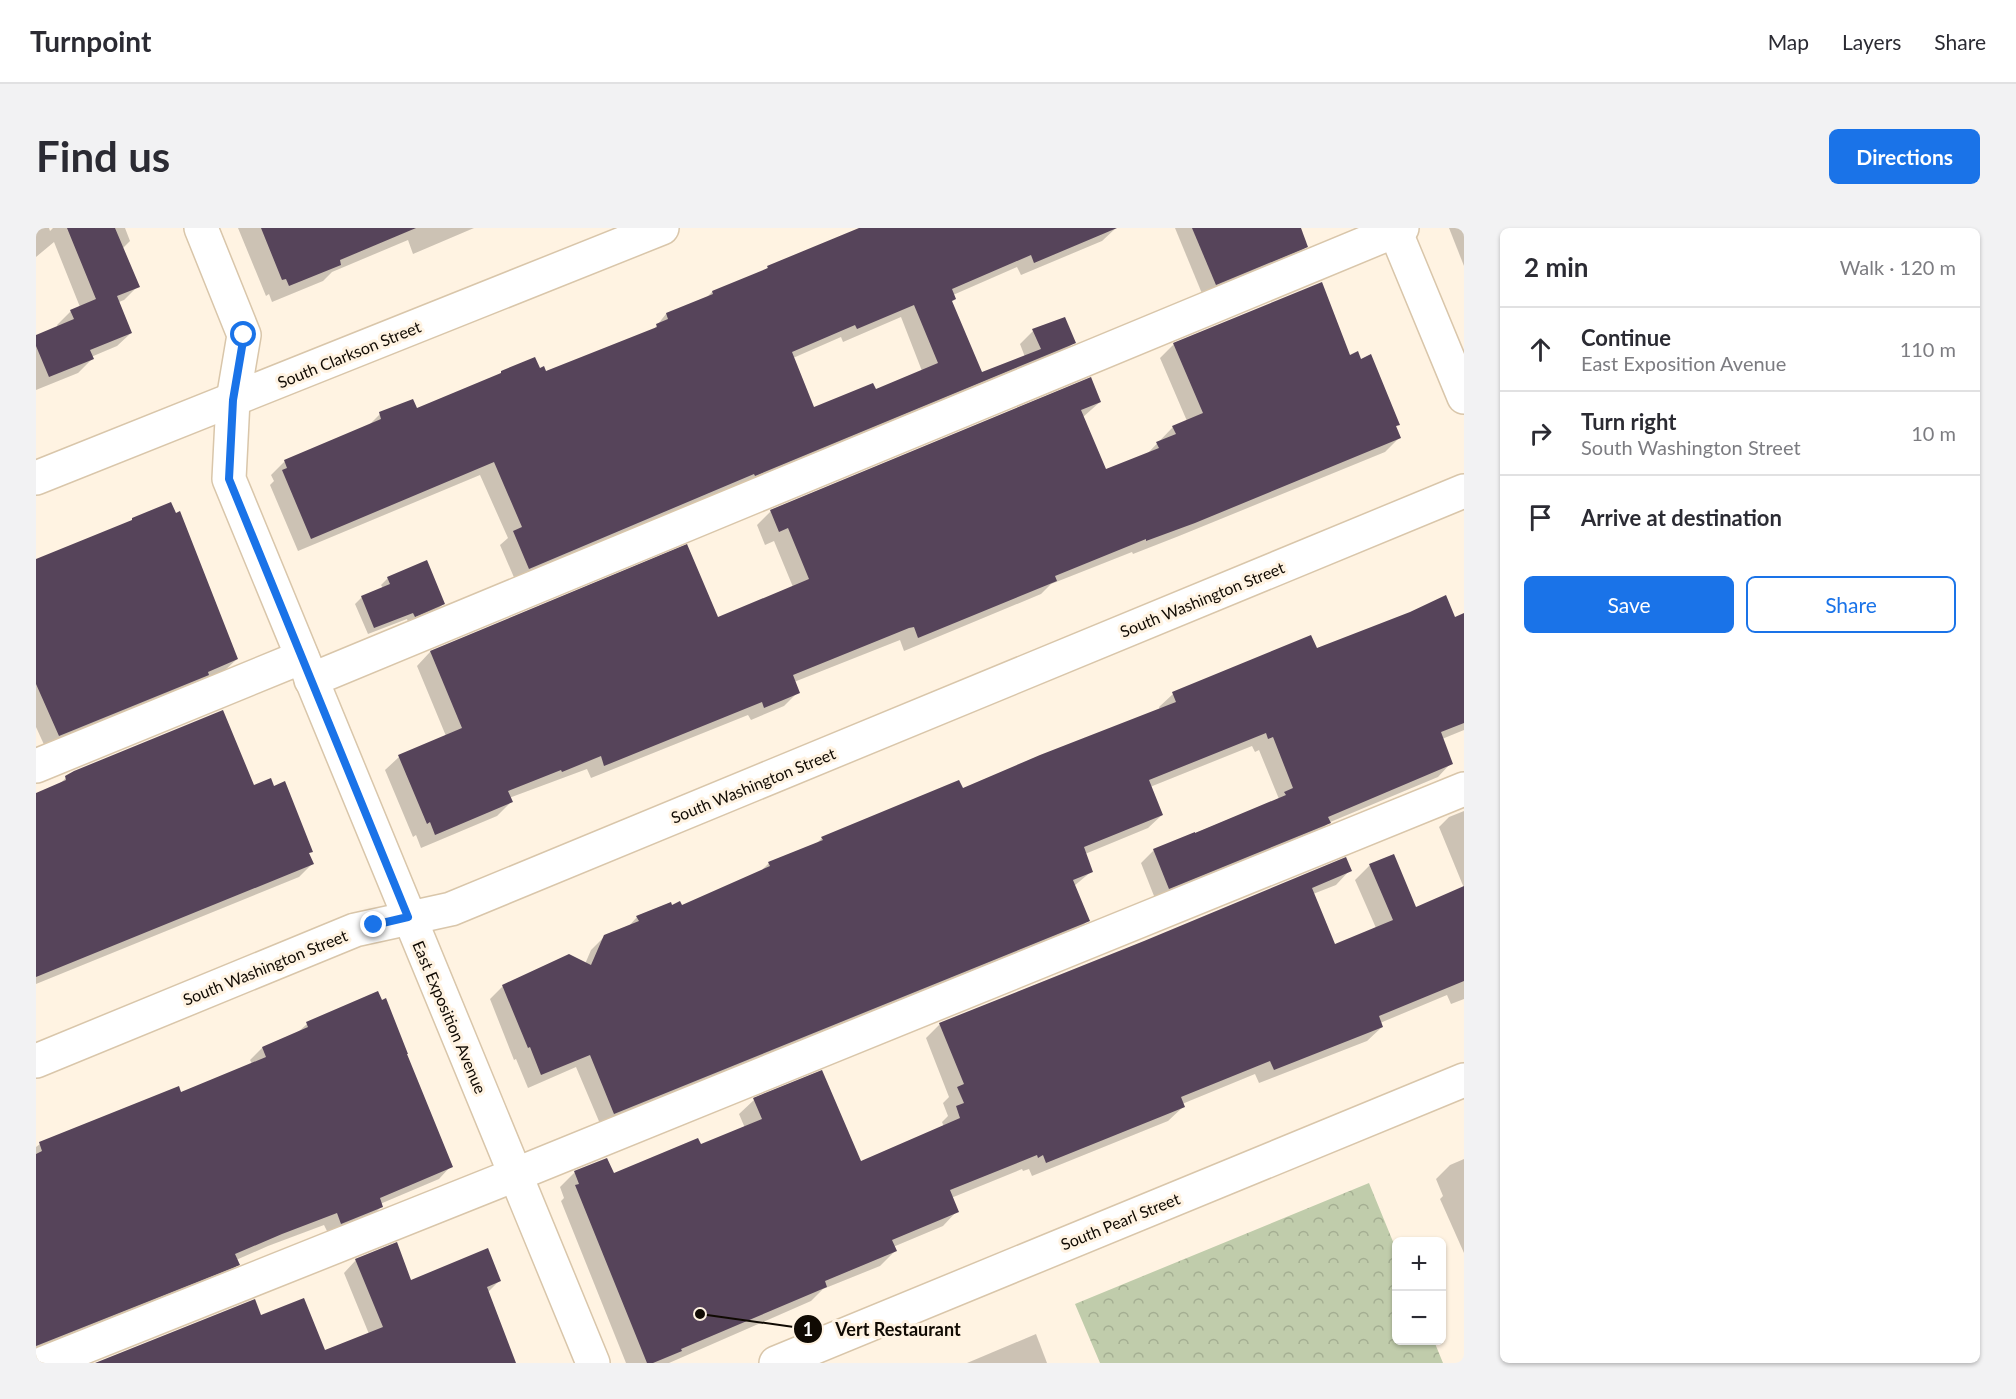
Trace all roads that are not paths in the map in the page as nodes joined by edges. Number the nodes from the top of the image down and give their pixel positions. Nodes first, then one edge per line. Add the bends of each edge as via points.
1 (201, 228) edge
2 (662, 228) edge
3 (1397, 229) edge
4 (1464, 397) edge
5 (233, 400) junction
6 (36, 478) edge
7 (1464, 491) edge
8 (307, 668) junction
9 (36, 766) edge
10 (1464, 789) edge
11 (408, 917) junction
12 (36, 1061) edge
13 (1464, 1080) edge
14 (517, 1174) junction
15 (44, 1363) edge
16 (593, 1363) edge
17 (776, 1363) edge

1 - 5 street, East Exposition Avenue via 244,335
2 - 5 street, South Clarkson Street
3 - 4 street
3 - 8 street
5 - 6 street, South Clarkson Street
5 - 8 street, East Exposition Avenue via 229,479
7 - 11 street, South Washington Street via 451,909
8 - 9 street
8 - 11 street, East Exposition Avenue
10 - 14 street
11 - 12 street, South Washington Street via 355,930
11 - 14 street, East Exposition Avenue
13 - 17 street, South Pearl Street
14 - 15 street
14 - 16 street, East Exposition Avenue

